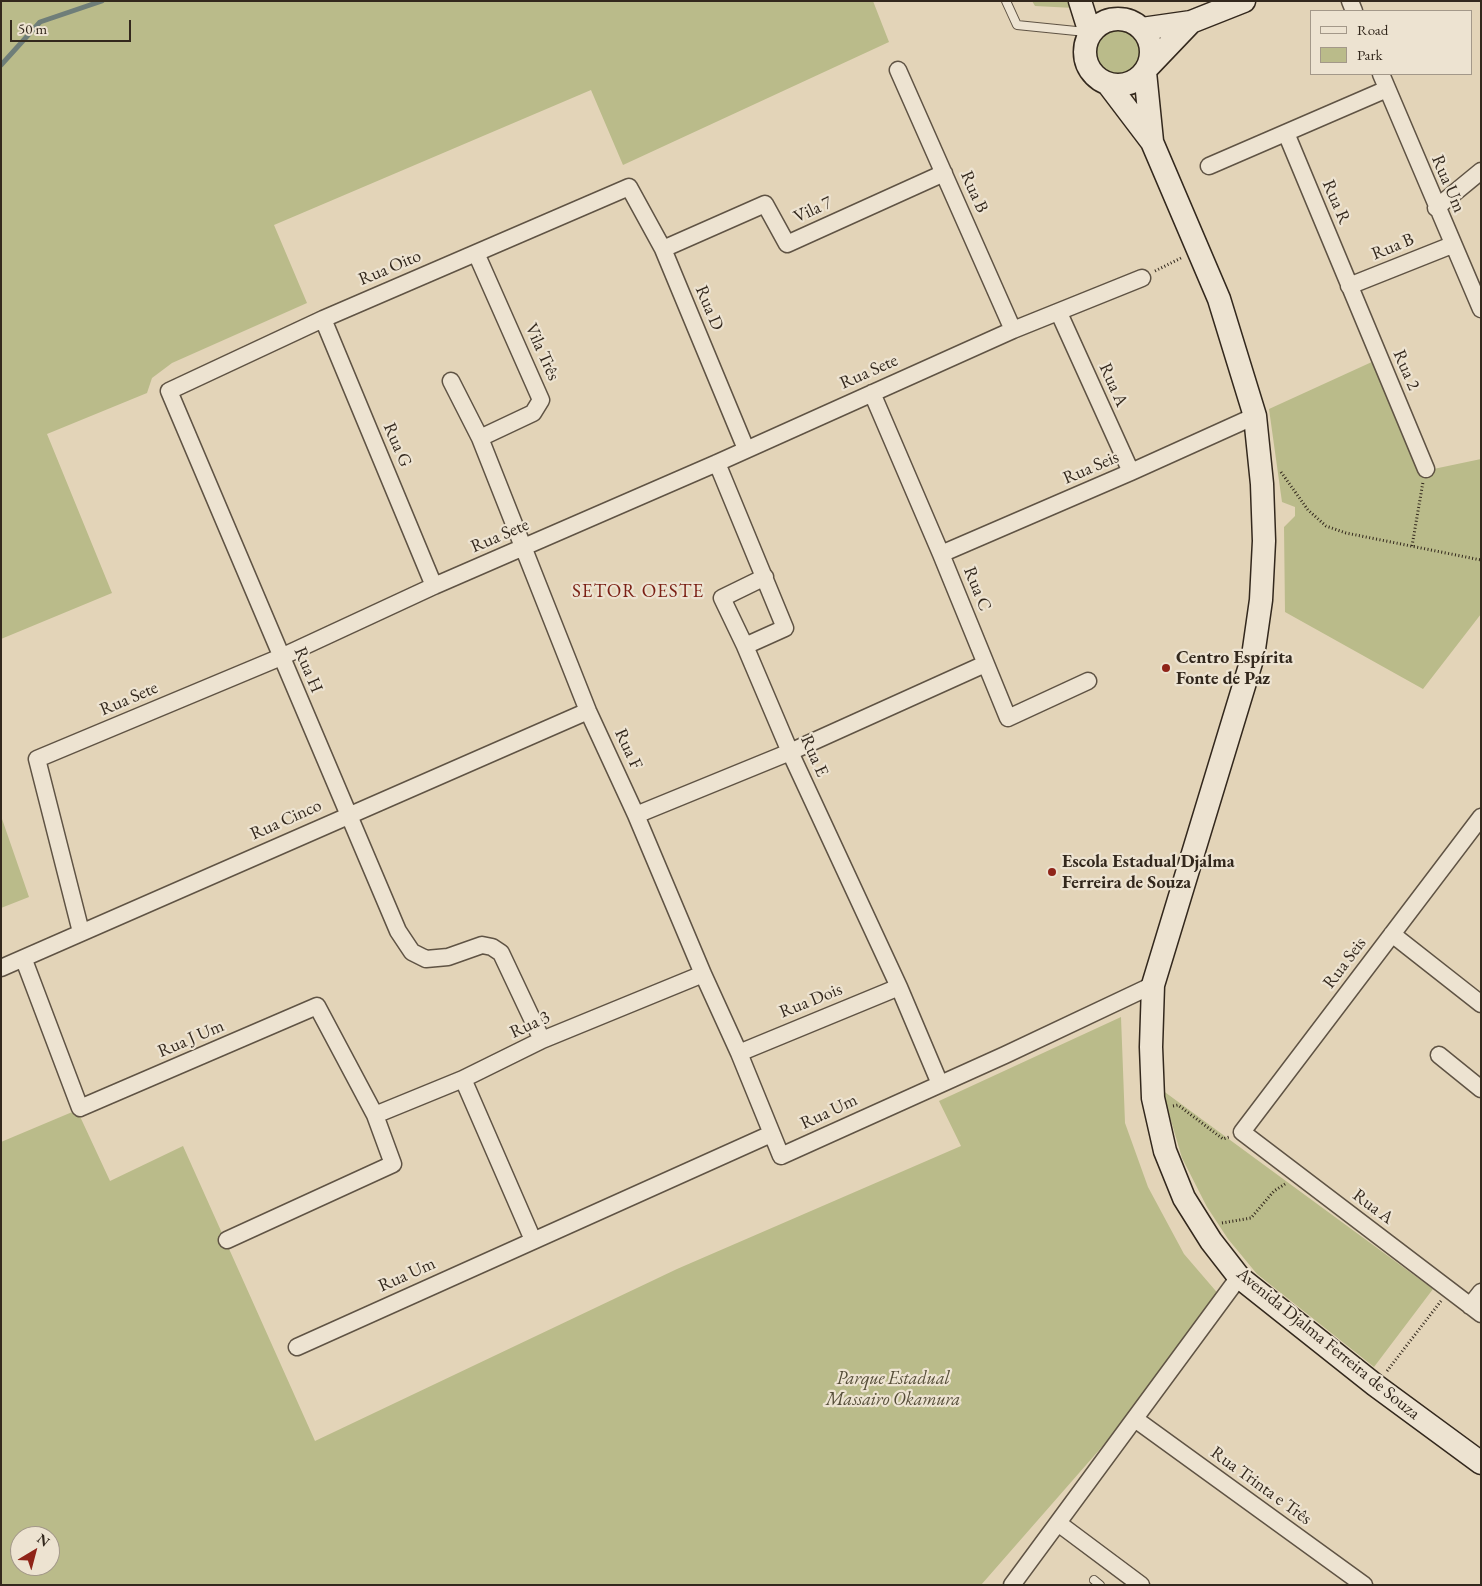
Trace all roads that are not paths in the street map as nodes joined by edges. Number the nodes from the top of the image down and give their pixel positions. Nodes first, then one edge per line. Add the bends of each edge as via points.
1 (1006, 1) edge
2 (1080, 1) edge
3 (1244, 1) edge
4 (1113, 10) edge
5 (1191, 22) junction
6 (1142, 29) junction
7 (1090, 33) junction
8 (1147, 69) junction
9 (898, 70) dead end
10 (1381, 75) edge
11 (1108, 84) junction
12 (1387, 89) junction
13 (1286, 134) junction
14 (1152, 142) junction
15 (1209, 166) dead end
16 (1481, 171) edge
17 (944, 173) junction
18 (629, 187) joint
19 (1436, 208) junction
20 (1452, 245) junction
21 (663, 249) junction
22 (476, 253) junction
23 (1142, 278) road end
24 (1349, 286) junction
25 (1481, 309) edge
26 (1059, 313) junction
27 (323, 319) junction
28 (1013, 330) junction
29 (451, 381) dead end
30 (169, 391) joint
31 (872, 394) junction
32 (1255, 416) junction
33 (480, 438) junction
34 (746, 449) junction
35 (717, 463) junction
36 (1426, 469) road end
37 (1131, 472) junction
38 (523, 548) junction
39 (941, 554) junction
40 (765, 577) junction
41 (434, 586) junction
42 (745, 646) junction
43 (281, 657) junction
44 (985, 664) junction
45 (1088, 681) dead end
46 (588, 711) junction
47 (790, 752) junction
48 (348, 815) junction
49 (636, 815) junction
50 (1481, 818) edge
51 (80, 932) junction
52 (1392, 934) junction
53 (24, 960) junction
54 (1, 968) edge
55 (703, 974) junction
56 (1153, 985) junction
57 (899, 987) junction
58 (1481, 1004) edge
59 (542, 1040) junction
60 (739, 1052) junction
61 (1439, 1055) dead end
62 (463, 1079) junction
63 (940, 1084) junction
64 (1481, 1089) edge
65 (375, 1115) junction
66 (1242, 1132) joint
67 (771, 1134) junction
68 (227, 1240) dead end
69 (533, 1240) junction
70 (1239, 1277) junction
71 (1481, 1292) edge
72 (1476, 1310) edge
73 (297, 1347) dead end
74 (1135, 1419) junction
75 (1481, 1463) edge
76 (1058, 1522) junction
77 (1012, 1585) edge
78 (1141, 1585) edge
79 (1364, 1585) edge

1 - 7 lane via 1017,25
2 - 7 main road, Avenida Djalma Ferreira de Souza
3 - 5 main road
4 - 6 main road
4 - 7 main road via 1108,20
5 - 6 main road
5 - 8 main road
6 - 8 main road, Avenida Djalma Ferreira de Souza via 1151,46
7 - 11 main road, Avenida Djalma Ferreira de Souza via 1084,49 1088,67
8 - 11 main road via 1128,84
8 - 14 main road, Avenida Djalma Ferreira de Souza
9 - 17 street, Rua B
10 - 12 street, Rua Um
11 - 14 main road, Avenida Djalma Ferreira de Souza
12 - 13 street
12 - 19 street, Rua Um
13 - 15 street
13 - 24 street, Rua R
14 - 32 main road, Avenida Djalma Ferreira de Souza via 1219,299
16 - 19 street
17 - 21 street, Vila 7 via 787,244 765,204
17 - 28 street, Rua B
18 - 21 street, Rua D
18 - 22 street, Rua Oito
19 - 20 street, Rua Um
20 - 24 street, Rua B
20 - 25 street, Rua Um
21 - 34 street, Rua D
22 - 27 street, Rua Oito
22 - 33 street, Vila Três via 541,400 533,413
23 - 26 street, Rua Sete
24 - 36 street, Rua 2
26 - 28 street, Rua Sete
26 - 37 street, Rua A
27 - 30 street, Rua Oito
27 - 41 street, Rua G
28 - 31 street, Rua Sete
29 - 33 street, Rua F
30 - 43 street, Rua H
31 - 34 street, Rua Sete
31 - 39 street, Rua C
32 - 37 street, Rua Seis
32 - 56 main road, Avenida Djalma Ferreira de Souza via 1264,541 1261,600 1253,656
33 - 38 street, Rua F
34 - 35 street, Rua Sete
35 - 38 street, Rua Sete
35 - 40 street
37 - 39 street, Rua Seis
38 - 41 street, Rua Sete
38 - 46 street, Rua F
39 - 44 street, Rua C
40 - 42 street via 784,628
40 - 42 street, Rua E via 722,598
41 - 43 street, Rua Sete
42 - 47 street, Rua E
43 - 48 street, Rua H
43 - 51 street, Rua Sete via 36,759
44 - 45 street, Rua C via 1008,718
44 - 47 street
46 - 48 street, Rua Cinco
46 - 49 street, Rua F
47 - 49 street
47 - 57 street, Rua E
48 - 51 street, Rua Cinco
48 - 59 street, Rua H via 407,947 420,958 441,959 478,946 497,950 505,959
49 - 55 street, Rua F
50 - 52 street, Rua Seis
51 - 53 street, Rua Cinco
52 - 58 street
52 - 66 street, Rua Seis
53 - 54 street, Rua Cinco
53 - 65 street, Rua J Um via 80,1108 317,1006
55 - 59 street, Rua 3
55 - 60 street, Rua F
56 - 63 street, Rua Um
56 - 70 main road, Avenida Djalma Ferreira de Souza via 1153,1098 1165,1151 1184,1198
57 - 60 street, Rua Dois
57 - 63 street, Rua E
59 - 62 street, Rua 3
60 - 67 street, Rua F
61 - 64 street
62 - 65 street, Rua 3
62 - 69 street
63 - 67 street, Rua Um via 781,1156
65 - 68 street via 393,1164
66 - 72 street, Rua A
67 - 69 street, Rua Um
69 - 73 street, Rua Um
70 - 74 street
70 - 75 main road, Avenida Djalma Ferreira de Souza
71 - 72 street
74 - 76 street
74 - 79 street, Rua Trinta e Três
76 - 77 street
76 - 78 street

